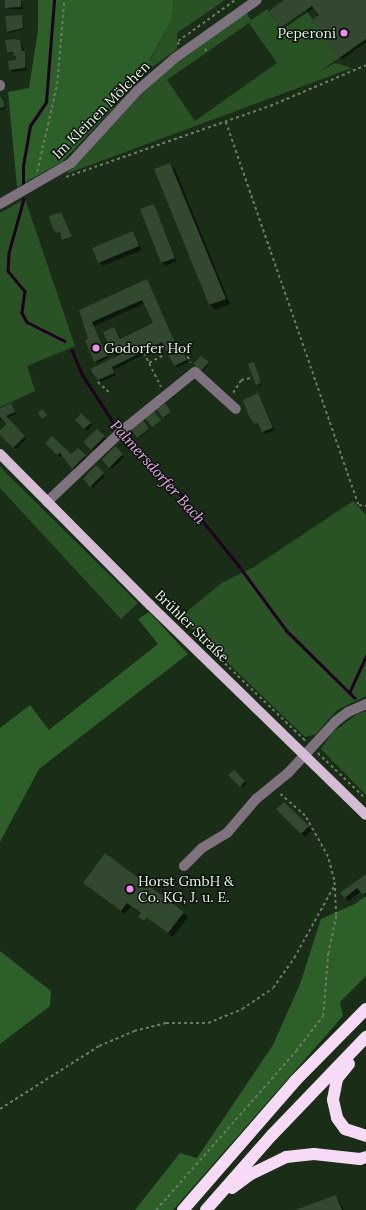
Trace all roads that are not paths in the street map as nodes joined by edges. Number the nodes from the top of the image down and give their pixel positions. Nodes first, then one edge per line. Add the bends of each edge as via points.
1 (257, 0) edge
2 (0, 204) edge
3 (236, 409) dead end
4 (0, 454) edge
5 (47, 502) junction
6 (366, 704) edge
7 (305, 756) junction
8 (366, 815) edge
9 (184, 866) dead end
10 (366, 1009) edge
11 (366, 1037) edge
12 (366, 1043) edge
13 (366, 1136) edge
14 (366, 1157) edge
15 (209, 1206) edge
16 (183, 1210) edge

1 - 2 street, Im Kleinen Mölchen via 175,58 138,90 71,163
3 - 5 street via 195,372 121,432
4 - 5 main road, Brühler Straße
5 - 7 main road, Brühler Straße
6 - 7 street via 336,721
7 - 8 main road, Brühler Straße
7 - 9 street via 256,799 227,833 202,848
10 - 16 highway via 295,1081
11 - 15 highway via 272,1135
12 - 13 highway via 337,1079 333,1100 337,1118 345,1129
14 - 15 highway via 360,1159 314,1154 286,1157 249,1175

